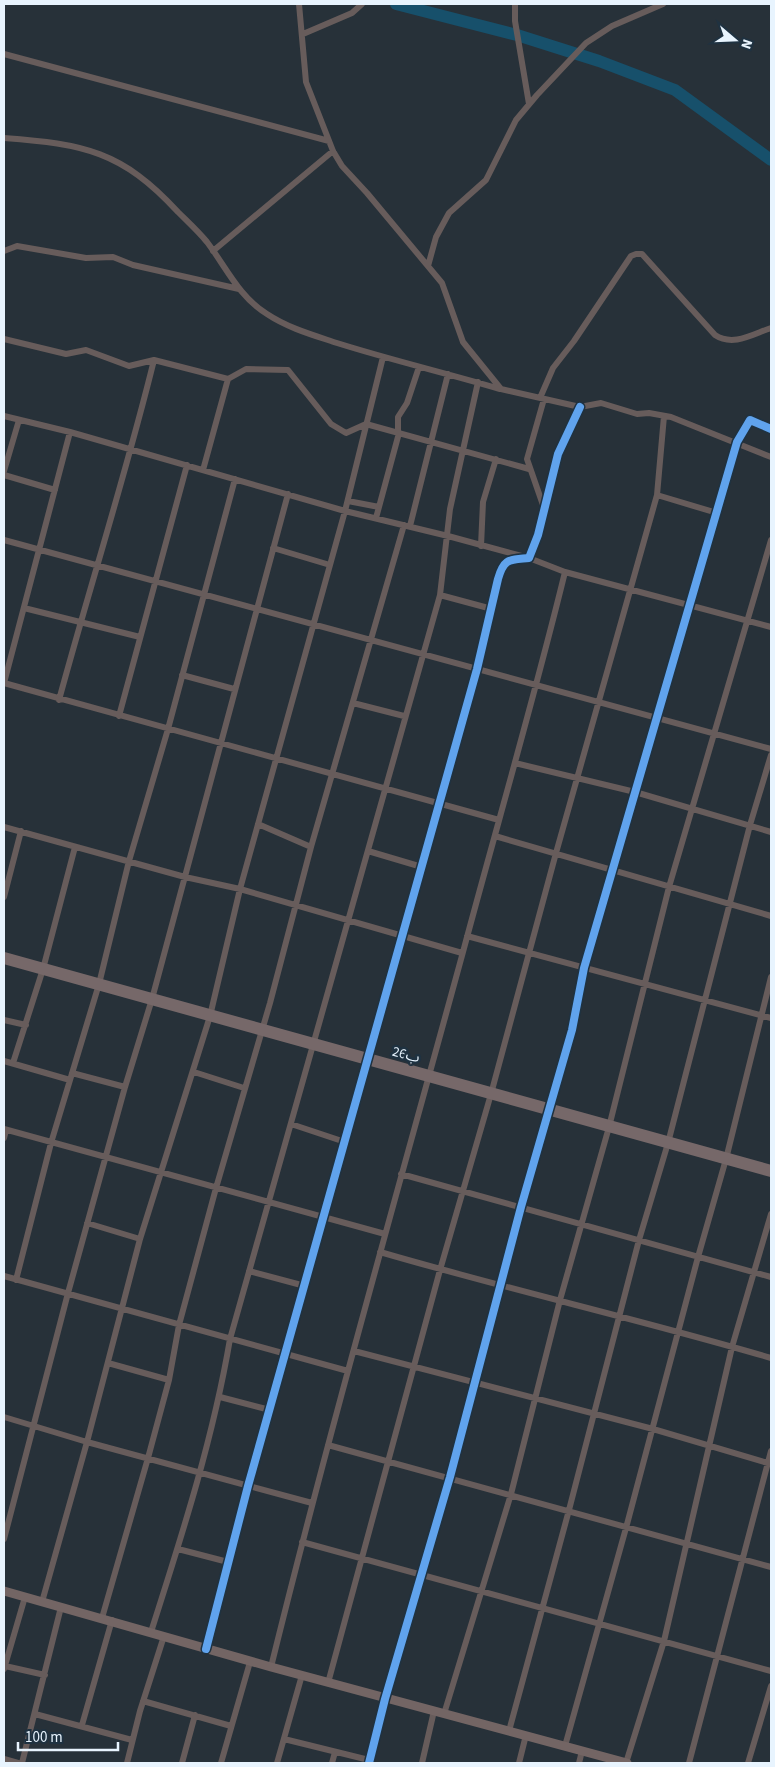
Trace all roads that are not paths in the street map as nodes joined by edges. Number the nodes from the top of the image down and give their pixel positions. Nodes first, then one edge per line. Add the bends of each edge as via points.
1 (300, 4) edge
2 (362, 4) edge
3 (515, 4) edge
4 (663, 4) edge
5 (303, 34) junction
6 (4, 54) edge
7 (530, 104) junction
8 (4, 138) edge
9 (329, 141) junction
10 (333, 151) junction
11 (4, 251) edge
12 (213, 252) junction
13 (428, 266) junction
14 (239, 289) junction
15 (771, 328) edge
16 (4, 339) edge
17 (383, 357) junction
18 (154, 360) junction
19 (419, 366) junction
20 (448, 374) junction
21 (228, 379) junction
22 (478, 382) junction
23 (500, 389) junction
24 (542, 398) junction
25 (580, 407) junction
26 (4, 416) edge
27 (664, 416) junction
28 (19, 420) junction
29 (366, 424) junction
30 (771, 429) edge
31 (70, 432) junction
32 (398, 433) junction
33 (433, 442) junction
34 (737, 442) junction
35 (132, 450) junction
36 (463, 450) junction
37 (771, 457) edge
38 (496, 459) junction
39 (186, 465) junction
40 (529, 469) junction
41 (203, 470) junction
42 (4, 473) edge
43 (235, 479) junction
44 (55, 490) junction
45 (288, 494) junction
46 (657, 495) junction
47 (348, 500) junction
48 (379, 507) junction
49 (544, 509) junction
50 (346, 511) junction
51 (717, 513) junction
52 (376, 518) junction
53 (407, 526) junction
54 (448, 536) junction
55 (4, 540) edge
56 (771, 540) edge
57 (481, 546) junction
58 (273, 548) junction
59 (40, 550) junction
60 (529, 558) junction
61 (96, 565) junction
62 (330, 565) junction
63 (565, 572) junction
64 (156, 581) junction
65 (631, 589) junction
66 (204, 594) junction
67 (440, 594) junction
68 (690, 605) junction
69 (24, 608) junction
70 (256, 608) junction
71 (492, 610) junction
72 (746, 620) junction
73 (80, 623) junction
74 (313, 624) junction
75 (771, 627) edge
76 (140, 638) junction
77 (370, 640) junction
78 (423, 654) junction
79 (477, 669) junction
80 (182, 675) junction
81 (4, 683) edge
82 (537, 685) junction
83 (234, 689) junction
84 (59, 700) junction
85 (353, 703) junction
86 (599, 703) junction
87 (119, 716) junction
88 (404, 716) junction
89 (656, 718) junction
90 (168, 729) junction
91 (713, 735) junction
92 (220, 743) junction
93 (771, 749) edge
94 (771, 755) edge
95 (276, 759) junction
96 (516, 763) junction
97 (331, 774) junction
98 (576, 779) junction
99 (385, 789) junction
100 (635, 792) junction
101 (440, 804) junction
102 (692, 809) junction
103 (499, 820) junction
104 (258, 824) junction
105 (750, 825) junction
106 (4, 827) edge
107 (21, 832) junction
108 (771, 832) edge
109 (495, 836) junction
110 (75, 847) junction
111 (311, 847) junction
112 (368, 851) junction
113 (556, 853) junction
114 (129, 861) junction
115 (422, 867) junction
116 (612, 870) junction
117 (185, 877) junction
118 (669, 887) junction
119 (240, 889) junction
120 (4, 897) edge
121 (730, 903) junction
122 (296, 905) junction
123 (771, 916) edge
124 (350, 921) junction
125 (402, 936) junction
126 (467, 936) junction
127 (529, 952) junction
128 (462, 953) junction
129 (4, 958) edge
130 (584, 968) junction
131 (43, 969) junction
132 (771, 977) edge
133 (645, 983) junction
134 (99, 984) junction
135 (152, 999) junction
136 (704, 999) junction
137 (761, 1015) junction
138 (210, 1016) junction
139 (771, 1018) edge
140 (4, 1020) edge
141 (26, 1025) junction
142 (262, 1030) junction
143 (314, 1045) junction
144 (368, 1060) junction
145 (4, 1061) edge
146 (13, 1063) junction
147 (194, 1072) junction
148 (72, 1073) junction
149 (430, 1077) junction
150 (70, 1080) junction
151 (125, 1087) junction
152 (244, 1088) junction
153 (492, 1094) junction
154 (548, 1110) junction
155 (291, 1124) junction
156 (609, 1127) junction
157 (5, 1130) edge
158 (4, 1138) edge
159 (345, 1142) junction
160 (51, 1143) junction
161 (668, 1143) junction
162 (105, 1159) junction
163 (726, 1159) junction
164 (771, 1172) edge
165 (160, 1173) junction
166 (401, 1174) junction
167 (216, 1188) junction
168 (462, 1190) junction
169 (268, 1202) junction
170 (521, 1207) junction
171 (771, 1214) edge
172 (325, 1217) junction
173 (87, 1223) junction
174 (581, 1224) junction
175 (385, 1234) junction
176 (140, 1239) junction
177 (640, 1240) junction
178 (380, 1252) junction
179 (698, 1257) junction
180 (440, 1270) junction
181 (249, 1271) junction
182 (754, 1272) junction
183 (4, 1276) edge
184 (771, 1277) edge
185 (16, 1280) junction
186 (305, 1286) junction
187 (500, 1286) junction
188 (68, 1293) junction
189 (560, 1300) junction
190 (122, 1307) junction
191 (620, 1318) junction
192 (179, 1325) junction
193 (678, 1330) junction
194 (230, 1339) junction
195 (732, 1347) junction
196 (354, 1351) junction
197 (286, 1354) junction
198 (771, 1358) edge
199 (108, 1363) junction
200 (413, 1366) junction
201 (348, 1371) junction
202 (169, 1380) junction
203 (476, 1383) junction
204 (220, 1397) junction
205 (536, 1398) junction
206 (270, 1410) junction
207 (595, 1414) junction
208 (4, 1416) edge
209 (33, 1426) junction
210 (653, 1429) junction
211 (87, 1442) junction
212 (328, 1445) junction
213 (710, 1446) junction
214 (771, 1451) edge
215 (148, 1458) junction
216 (388, 1461) junction
217 (770, 1464) edge
218 (200, 1472) junction
219 (450, 1477) junction
220 (248, 1486) junction
221 (511, 1494) junction
222 (312, 1503) junction
223 (569, 1510) junction
224 (626, 1528) junction
225 (4, 1539) edge
226 (302, 1542) junction
227 (686, 1545) junction
228 (178, 1548) junction
229 (362, 1559) junction
230 (743, 1559) junction
231 (228, 1562) junction
232 (771, 1567) edge
233 (423, 1575) junction
234 (4, 1591) edge
235 (480, 1591) junction
236 (25, 1597) junction
237 (42, 1602) junction
238 (61, 1607) junction
239 (542, 1608) junction
240 (102, 1618) junction
241 (112, 1620) junction
242 (600, 1624) junction
243 (151, 1632) junction
244 (164, 1636) junction
245 (664, 1641) junction
246 (206, 1649) junction
247 (6, 1650) edge
248 (718, 1657) junction
249 (250, 1662) junction
250 (4, 1667) edge
251 (271, 1668) junction
252 (771, 1671) edge
253 (45, 1675) junction
254 (302, 1675) junction
255 (328, 1683) junction
256 (771, 1686) edge
257 (385, 1699) junction
258 (144, 1701) junction
259 (434, 1712) junction
260 (35, 1714) junction
261 (444, 1714) junction
262 (195, 1715) junction
263 (82, 1725) junction
264 (231, 1726) junction
265 (508, 1731) junction
266 (526, 1735) junction
267 (284, 1739) junction
268 (132, 1740) junction
269 (565, 1746) junction
270 (582, 1751) junction
271 (336, 1752) junction
272 (4, 1759) edge
273 (369, 1762) edge
274 (20, 1763) edge
275 (127, 1763) edge
276 (182, 1763) edge
277 (221, 1763) edge
278 (277, 1763) edge
279 (332, 1763) edge
280 (422, 1763) edge
281 (518, 1763) edge
282 (579, 1763) edge
283 (627, 1763) edge
284 (689, 1763) edge
285 (748, 1763) edge

1 - 5 street
2 - 5 street via 352,13
3 - 7 street via 515,21
4 - 7 street via 612,26 586,43
5 - 9 street via 306,82
6 - 9 street
7 - 13 street via 516,120 486,180 448,212 436,237
8 - 12 street via 76,146 130,167 157,188
9 - 10 street
10 - 12 street
10 - 13 street via 342,166
11 - 14 street via 17,246 86,258 113,257 133,265
12 - 14 street
13 - 23 street via 442,283 463,342
14 - 17 street via 267,314 299,330
15 - 24 street via 736,340 723,340 642,254 636,254 631,256 553,368
16 - 18 street via 66,354 86,350 129,366
17 - 19 street
17 - 29 street
18 - 21 street
18 - 35 street
19 - 20 street
19 - 32 street via 407,403 398,417
20 - 22 street
20 - 33 street
21 - 29 street via 246,369 288,370 331,424 346,433
21 - 41 street
22 - 23 street
22 - 36 street
23 - 24 street
24 - 25 street
24 - 40 street via 527,460
25 - 27 street via 601,403 637,414
25 - 49 street via 558,454
26 - 28 street
27 - 34 street
27 - 46 street
28 - 31 street
28 - 42 street
29 - 32 street
29 - 47 street
30 - 34 street via 750,420
31 - 35 street
31 - 44 street
32 - 33 street
32 - 48 street
33 - 36 street
33 - 53 street
34 - 37 street
34 - 51 street
35 - 39 street
35 - 61 street
36 - 38 street
36 - 54 street via 450,509
38 - 40 street
38 - 57 street via 483,502
39 - 41 street
39 - 64 street
40 - 49 street
41 - 43 street
42 - 44 street
43 - 45 street
43 - 66 street
44 - 59 street
45 - 50 street
45 - 58 street
46 - 51 street
46 - 65 street
47 - 48 street
47 - 50 street
48 - 52 street
49 - 60 street
50 - 52 street
50 - 62 street
51 - 68 street
52 - 53 street
53 - 54 street
53 - 77 street
54 - 57 street
54 - 67 street
55 - 59 street
56 - 72 street
57 - 60 street
58 - 62 street
58 - 70 street
59 - 61 street
59 - 69 street
60 - 63 street
60 - 71 street via 508,560 502,566
61 - 64 street
61 - 73 street
62 - 74 street
63 - 65 street
63 - 82 street
64 - 66 street
64 - 76 street
65 - 68 street
65 - 86 street
66 - 70 street
66 - 80 street
67 - 71 street
67 - 78 street
68 - 72 street
68 - 89 street
69 - 73 street
69 - 81 street
70 - 74 street
70 - 83 street
71 - 79 street
72 - 75 street
72 - 91 street
73 - 76 street
73 - 84 street
74 - 77 street
74 - 95 street
76 - 87 street
77 - 78 street
77 - 85 street
78 - 79 street
78 - 88 street
79 - 82 street
79 - 101 street
80 - 83 street
80 - 90 street
81 - 84 street
82 - 86 street
82 - 96 street
83 - 92 street
84 - 87 street
85 - 88 street
85 - 97 street
86 - 89 street
86 - 98 street
87 - 90 street
88 - 99 street
89 - 91 street
89 - 100 street
90 - 92 street
90 - 114 street
91 - 93 street
91 - 102 street
92 - 95 street
92 - 117 street
94 - 105 street
95 - 97 street
95 - 104 street
96 - 98 street
96 - 103 street
97 - 99 street
97 - 111 street
98 - 100 street
98 - 113 street
99 - 101 street
99 - 112 street
100 - 102 street
100 - 116 street
101 - 103 street
101 - 115 street
102 - 105 street
102 - 118 street
103 - 109 street
104 - 111 street
104 - 119 street
105 - 108 street
105 - 121 street
106 - 107 street
107 - 110 street
107 - 120 street
109 - 113 street
109 - 126 street
110 - 114 street
110 - 131 street
111 - 122 street
112 - 115 street
112 - 124 street
113 - 116 street
113 - 127 street
114 - 117 street
114 - 134 street
115 - 125 street
116 - 118 street
116 - 130 street
117 - 119 street
117 - 135 street
118 - 121 street
118 - 133 street
119 - 122 street
119 - 138 street
121 - 123 street
121 - 136 street
122 - 124 street
122 - 142 street
124 - 125 street
124 - 143 street
125 - 128 street
125 - 144 street
126 - 127 street
126 - 128 street
127 - 130 street
127 - 153 street
128 - 149 street
129 - 131 highway, 26ب
130 - 133 street
130 - 154 street via 572,1030
131 - 134 highway, 26ب
131 - 141 street
132 - 137 street
133 - 136 street
133 - 156 street
134 - 135 highway, 26ب
134 - 148 street
135 - 138 highway, 26ب
135 - 151 street
136 - 137 street
136 - 161 street
137 - 139 street
137 - 163 street
138 - 142 highway, 26ب
138 - 147 street
140 - 141 street
141 - 146 street
142 - 143 highway, 26ب
142 - 152 street
143 - 144 highway, 26ب
143 - 155 street
144 - 149 highway, 26ب
144 - 159 street
145 - 146 street
146 - 150 street
147 - 152 street
147 - 165 street
148 - 150 street
148 - 151 street
149 - 153 highway, 26ب
149 - 166 street
150 - 160 street
151 - 162 street
152 - 167 street
153 - 154 highway, 26ب
153 - 168 street
154 - 156 highway, 26ب
154 - 170 street
155 - 159 street
155 - 169 street
156 - 161 highway, 26ب
156 - 174 street
157 - 158 street
157 - 160 street
159 - 172 street
160 - 162 street
160 - 185 street
161 - 163 highway, 26ب
161 - 177 street
162 - 165 street
162 - 173 street
163 - 164 highway, 26ب
163 - 179 street
165 - 167 street
165 - 176 street
166 - 168 street
166 - 175 street
167 - 169 street
167 - 192 street
168 - 170 street
168 - 180 street
169 - 172 street
169 - 181 street
170 - 174 street
170 - 187 street
171 - 182 street
172 - 175 street
172 - 186 street
173 - 176 street
173 - 188 street
174 - 177 street
174 - 189 street
175 - 178 street
176 - 190 street
177 - 179 street
177 - 191 street
178 - 180 street
178 - 196 street
179 - 182 street
179 - 193 street
180 - 187 street
180 - 200 street
181 - 186 street
181 - 194 street
182 - 184 street
182 - 195 street
183 - 185 street
185 - 188 street
186 - 197 street
187 - 189 street
187 - 203 street
188 - 190 street
188 - 209 street
189 - 191 street
189 - 205 street
190 - 192 street
190 - 199 street
191 - 193 street
191 - 207 street
192 - 194 street
192 - 202 street
193 - 195 street
193 - 210 street
194 - 197 street
194 - 204 street
195 - 198 street
195 - 213 street
196 - 200 street
196 - 201 street
197 - 201 street
197 - 206 street
199 - 202 street
199 - 211 street
200 - 203 street
200 - 216 street
201 - 212 street
202 - 215 street
203 - 205 street
203 - 219 street
204 - 206 street
204 - 218 street
205 - 207 street
205 - 221 street
206 - 220 street
207 - 210 street
207 - 223 street
208 - 209 street
209 - 211 street
209 - 225 street
210 - 213 street
210 - 224 street
211 - 215 street
211 - 237 street
212 - 216 street
212 - 222 street
213 - 217 street
213 - 227 street
214 - 217 street
215 - 218 street
215 - 240 street
216 - 219 street
216 - 229 street
217 - 230 street
218 - 220 street
218 - 228 street
219 - 221 street
219 - 233 street
220 - 222 street
220 - 231 street
221 - 223 street
221 - 235 street
222 - 226 street
223 - 224 street
223 - 239 street
224 - 227 street
224 - 242 street
226 - 229 street
226 - 251 street
227 - 230 street
227 - 245 street
228 - 231 street
228 - 243 street
229 - 233 street
229 - 255 street
230 - 232 street
230 - 248 street
231 - 246 street
233 - 235 street
233 - 257 street
234 - 236 main road
235 - 239 street
235 - 261 street
236 - 237 main road
236 - 247 street
237 - 238 main road
238 - 240 main road
238 - 253 street
239 - 242 street
239 - 265 street
240 - 241 main road
241 - 243 main road
241 - 263 street
242 - 245 street
242 - 269 street
243 - 244 main road
244 - 246 main road
244 - 258 street
245 - 248 street
245 - 283 street
246 - 249 main road
247 - 250 street
248 - 252 street
248 - 284 street
249 - 251 main road
249 - 264 street
250 - 253 street
251 - 254 main road
253 - 260 street
254 - 255 main road
254 - 267 street
255 - 257 main road
256 - 285 street
257 - 259 main road
257 - 273 street
258 - 262 street
258 - 268 street
259 - 261 main road
259 - 280 street
260 - 263 street
260 - 274 street
261 - 265 main road
262 - 264 street
262 - 276 street
263 - 268 street
264 - 277 street
265 - 266 main road
266 - 269 main road
266 - 281 street
267 - 271 street
267 - 278 street
268 - 275 street
269 - 270 main road
270 - 282 street
270 - 283 main road
271 - 273 street
271 - 279 street
272 - 274 street

